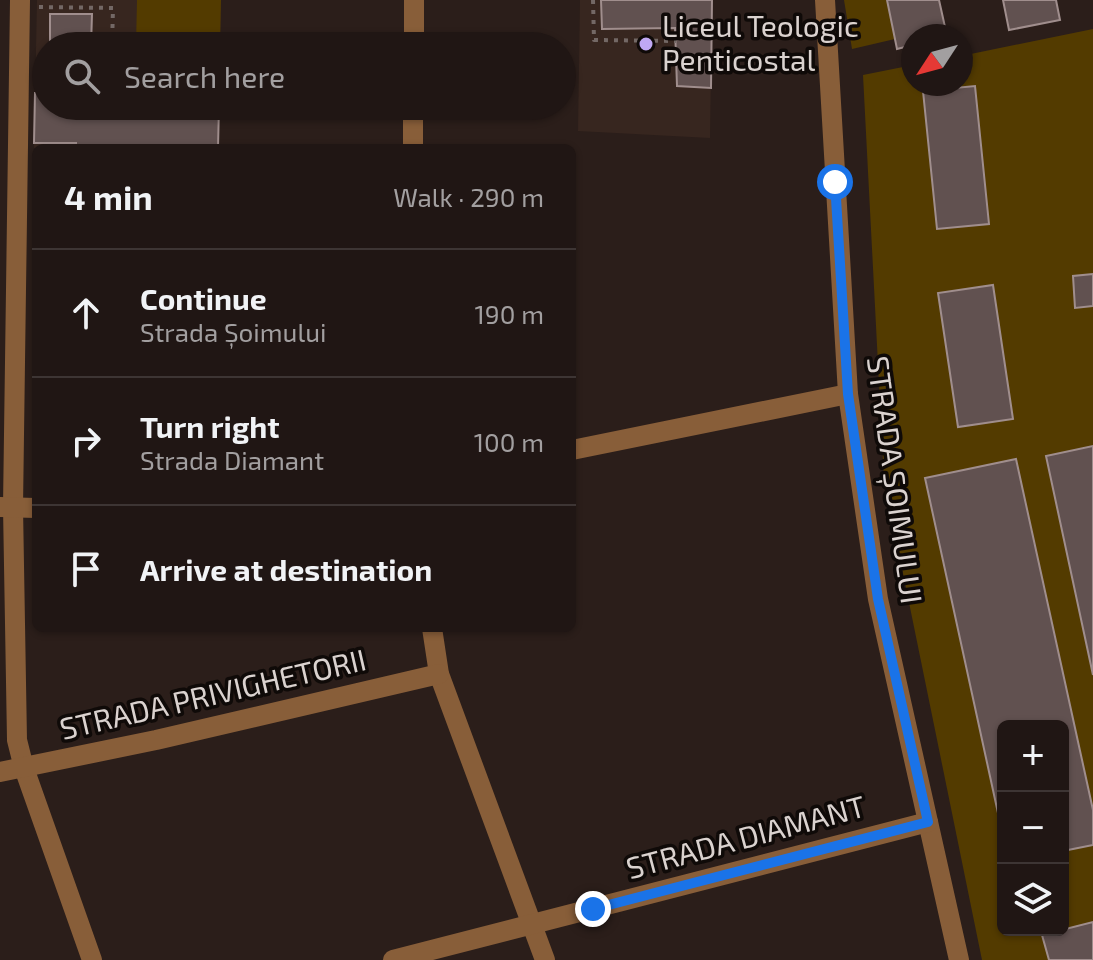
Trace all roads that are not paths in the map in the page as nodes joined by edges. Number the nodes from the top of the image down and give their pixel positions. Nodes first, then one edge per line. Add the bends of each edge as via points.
1 (414, 0) edge
2 (825, 0) edge
3 (25, 5) edge
4 (414, 32) edge
5 (413, 120) edge
6 (413, 144) edge
7 (848, 394) junction
8 (576, 449) edge
9 (7, 507) edge
10 (32, 508) edge
11 (433, 632) edge
12 (439, 674) junction
13 (24, 768) junction
14 (0, 772) edge
15 (928, 822) junction
16 (533, 924) junction
17 (92, 960) edge
18 (393, 960) edge
19 (545, 960) edge
20 (959, 960) edge

1 - 4 street
2 - 7 street, STRADA ȘOIMULUI
3 - 9 street
5 - 6 street
7 - 8 street
7 - 15 street, STRADA ȘOIMULUI via 878,599
9 - 10 street
9 - 13 street via 17,740
11 - 12 street
12 - 13 street, STRADA PRIVIGHETORII
12 - 16 street
13 - 14 street, STRADA PRIVIGHETORII
13 - 17 street
15 - 16 street, STRADA DIAMANT
15 - 20 street, STRADA ȘOIMULUI
16 - 18 street, STRADA DIAMANT
16 - 19 street

